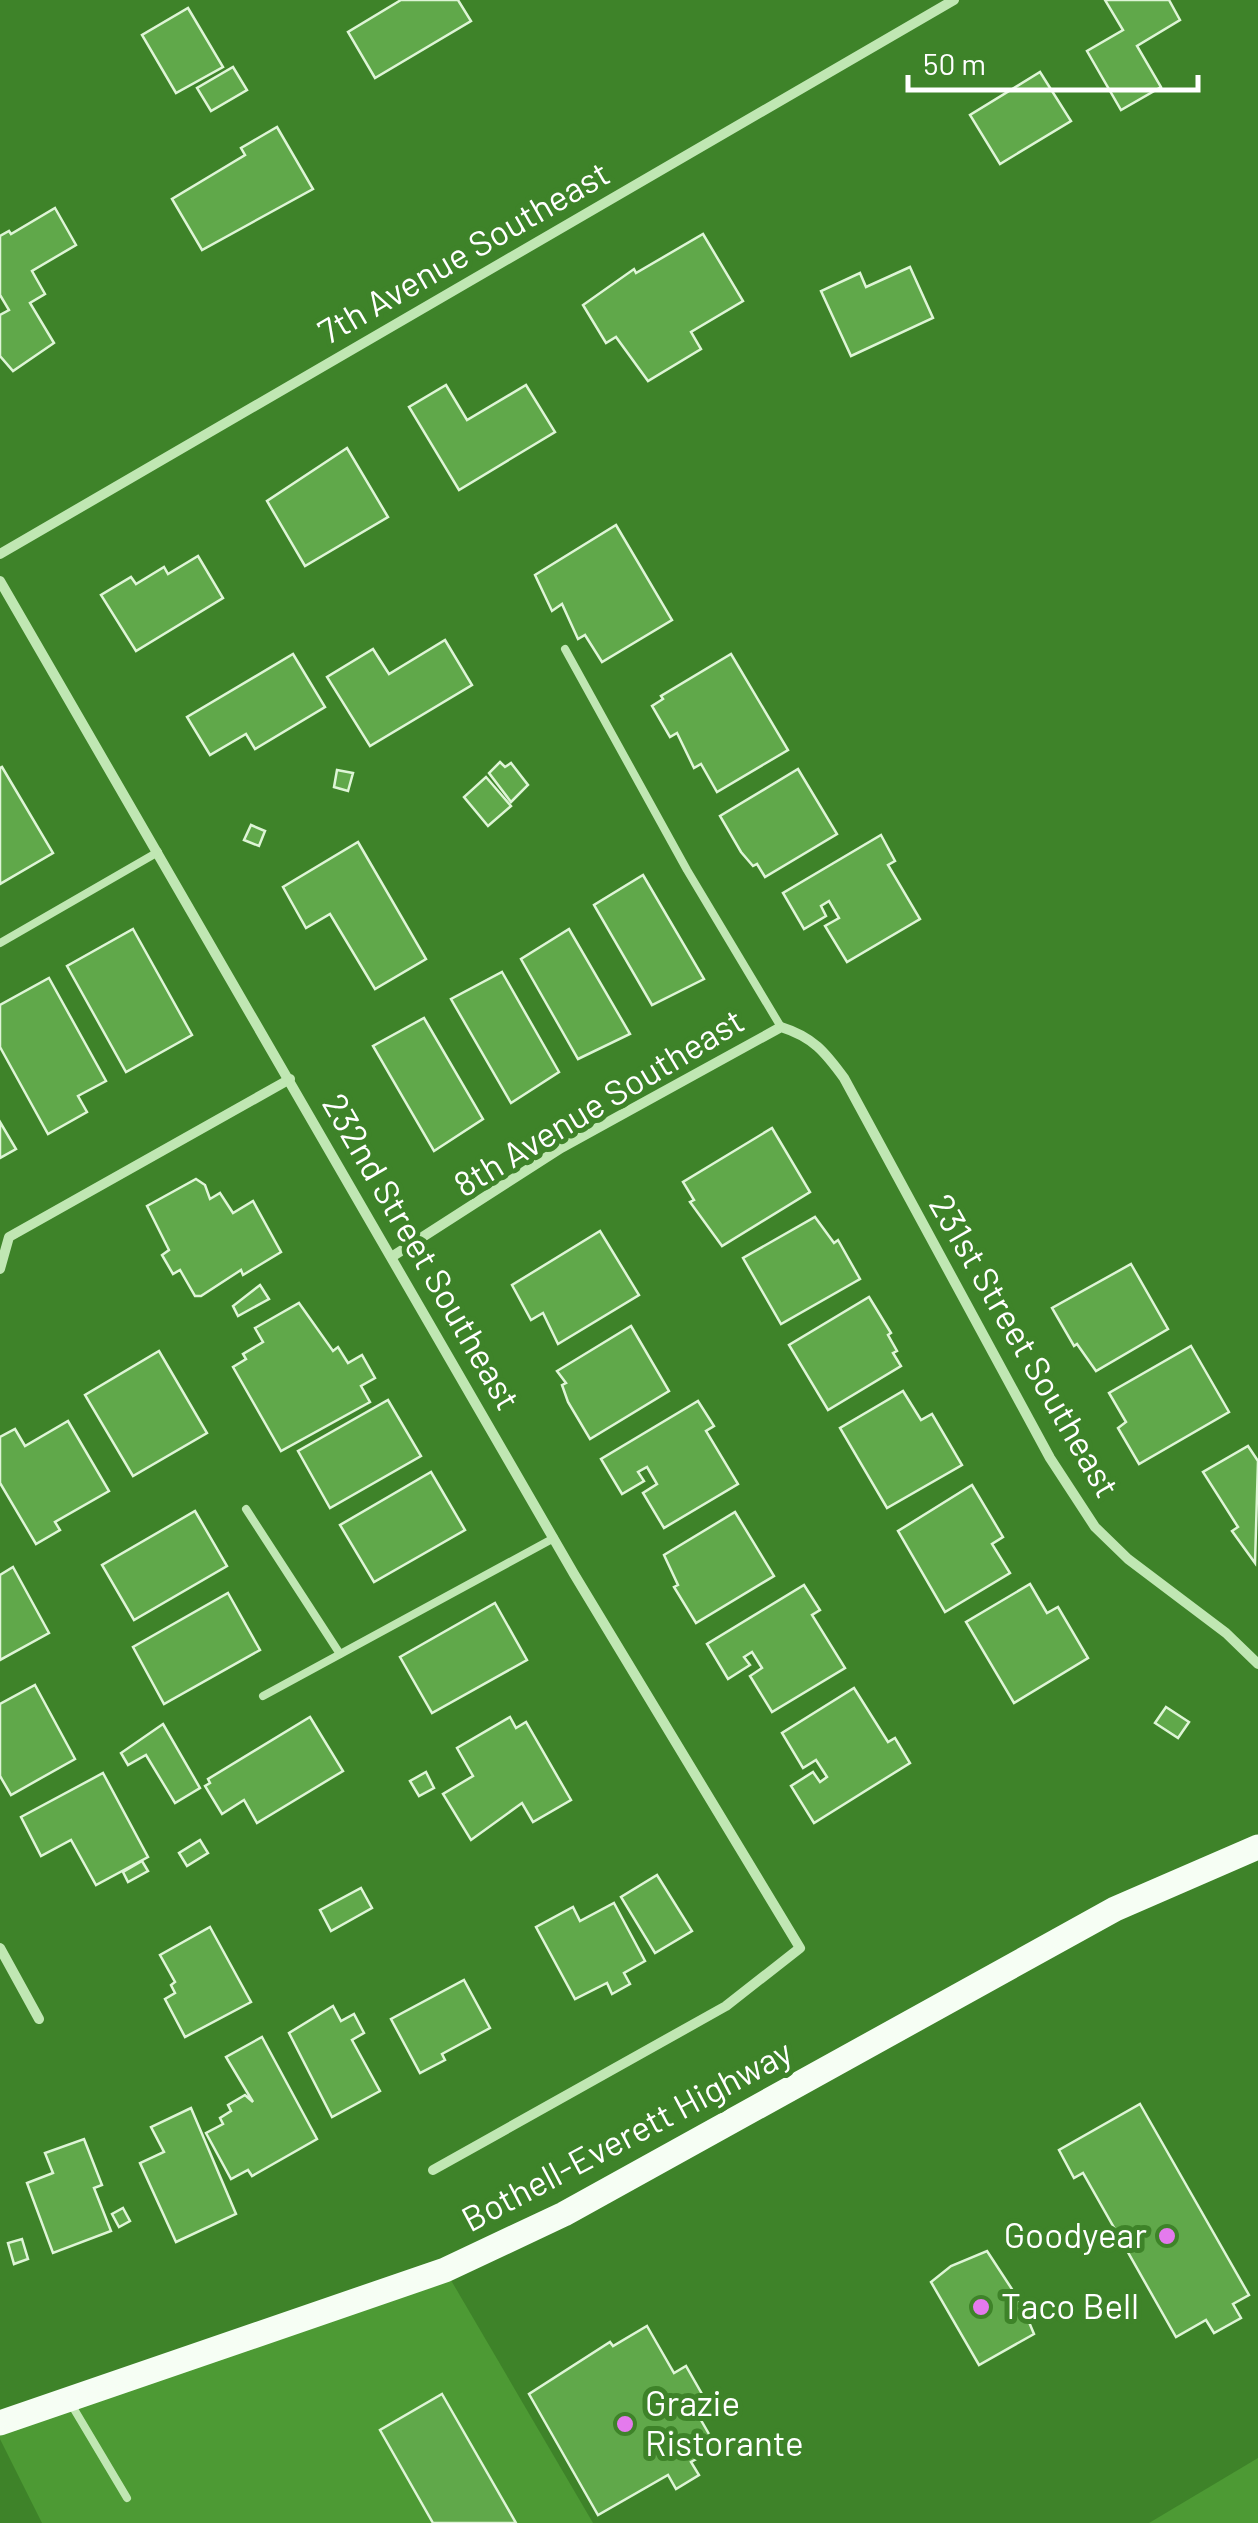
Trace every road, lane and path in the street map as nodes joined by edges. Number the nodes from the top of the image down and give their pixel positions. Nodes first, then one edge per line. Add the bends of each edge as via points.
1 (954, 0) edge
2 (0, 554) edge
3 (0, 581) edge
4 (565, 649) dead end
5 (158, 852) junction
6 (0, 943) edge
7 (781, 1027) junction
8 (290, 1079) junction
9 (394, 1256) junction
10 (0, 1269) edge
11 (246, 1509) dead end
12 (554, 1538) junction
13 (340, 1654) junction
14 (1258, 1664) edge
15 (263, 1696) dead end
16 (1258, 1847) edge
17 (0, 1948) edge
18 (38, 2019) dead end
19 (433, 2170) dead end
20 (69, 2400) junction
21 (0, 2423) edge
22 (126, 2498) dead end

1 - 2 street, 7th Avenue Southeast
3 - 5 street, 232nd Street Southeast
4 - 7 lane
5 - 6 lane
5 - 8 street, 232nd Street Southeast
7 - 9 street, 8th Avenue Southeast via 562,1148
7 - 14 street, 231st Street Southeast via 823,1048 844,1078 1050,1458 1096,1526
8 - 9 street, 232nd Street Southeast
8 - 10 street via 9,1238
9 - 12 street, 232nd Street Southeast
11 - 13 lane
12 - 13 lane
12 - 19 street, 232nd Street Southeast via 800,1948 726,2006
13 - 15 lane
16 - 20 main road, Bothell-Everett Highway via 1115,1909 564,2214 445,2270
17 - 18 street
20 - 21 main road, Bothell-Everett Highway
20 - 22 lane

